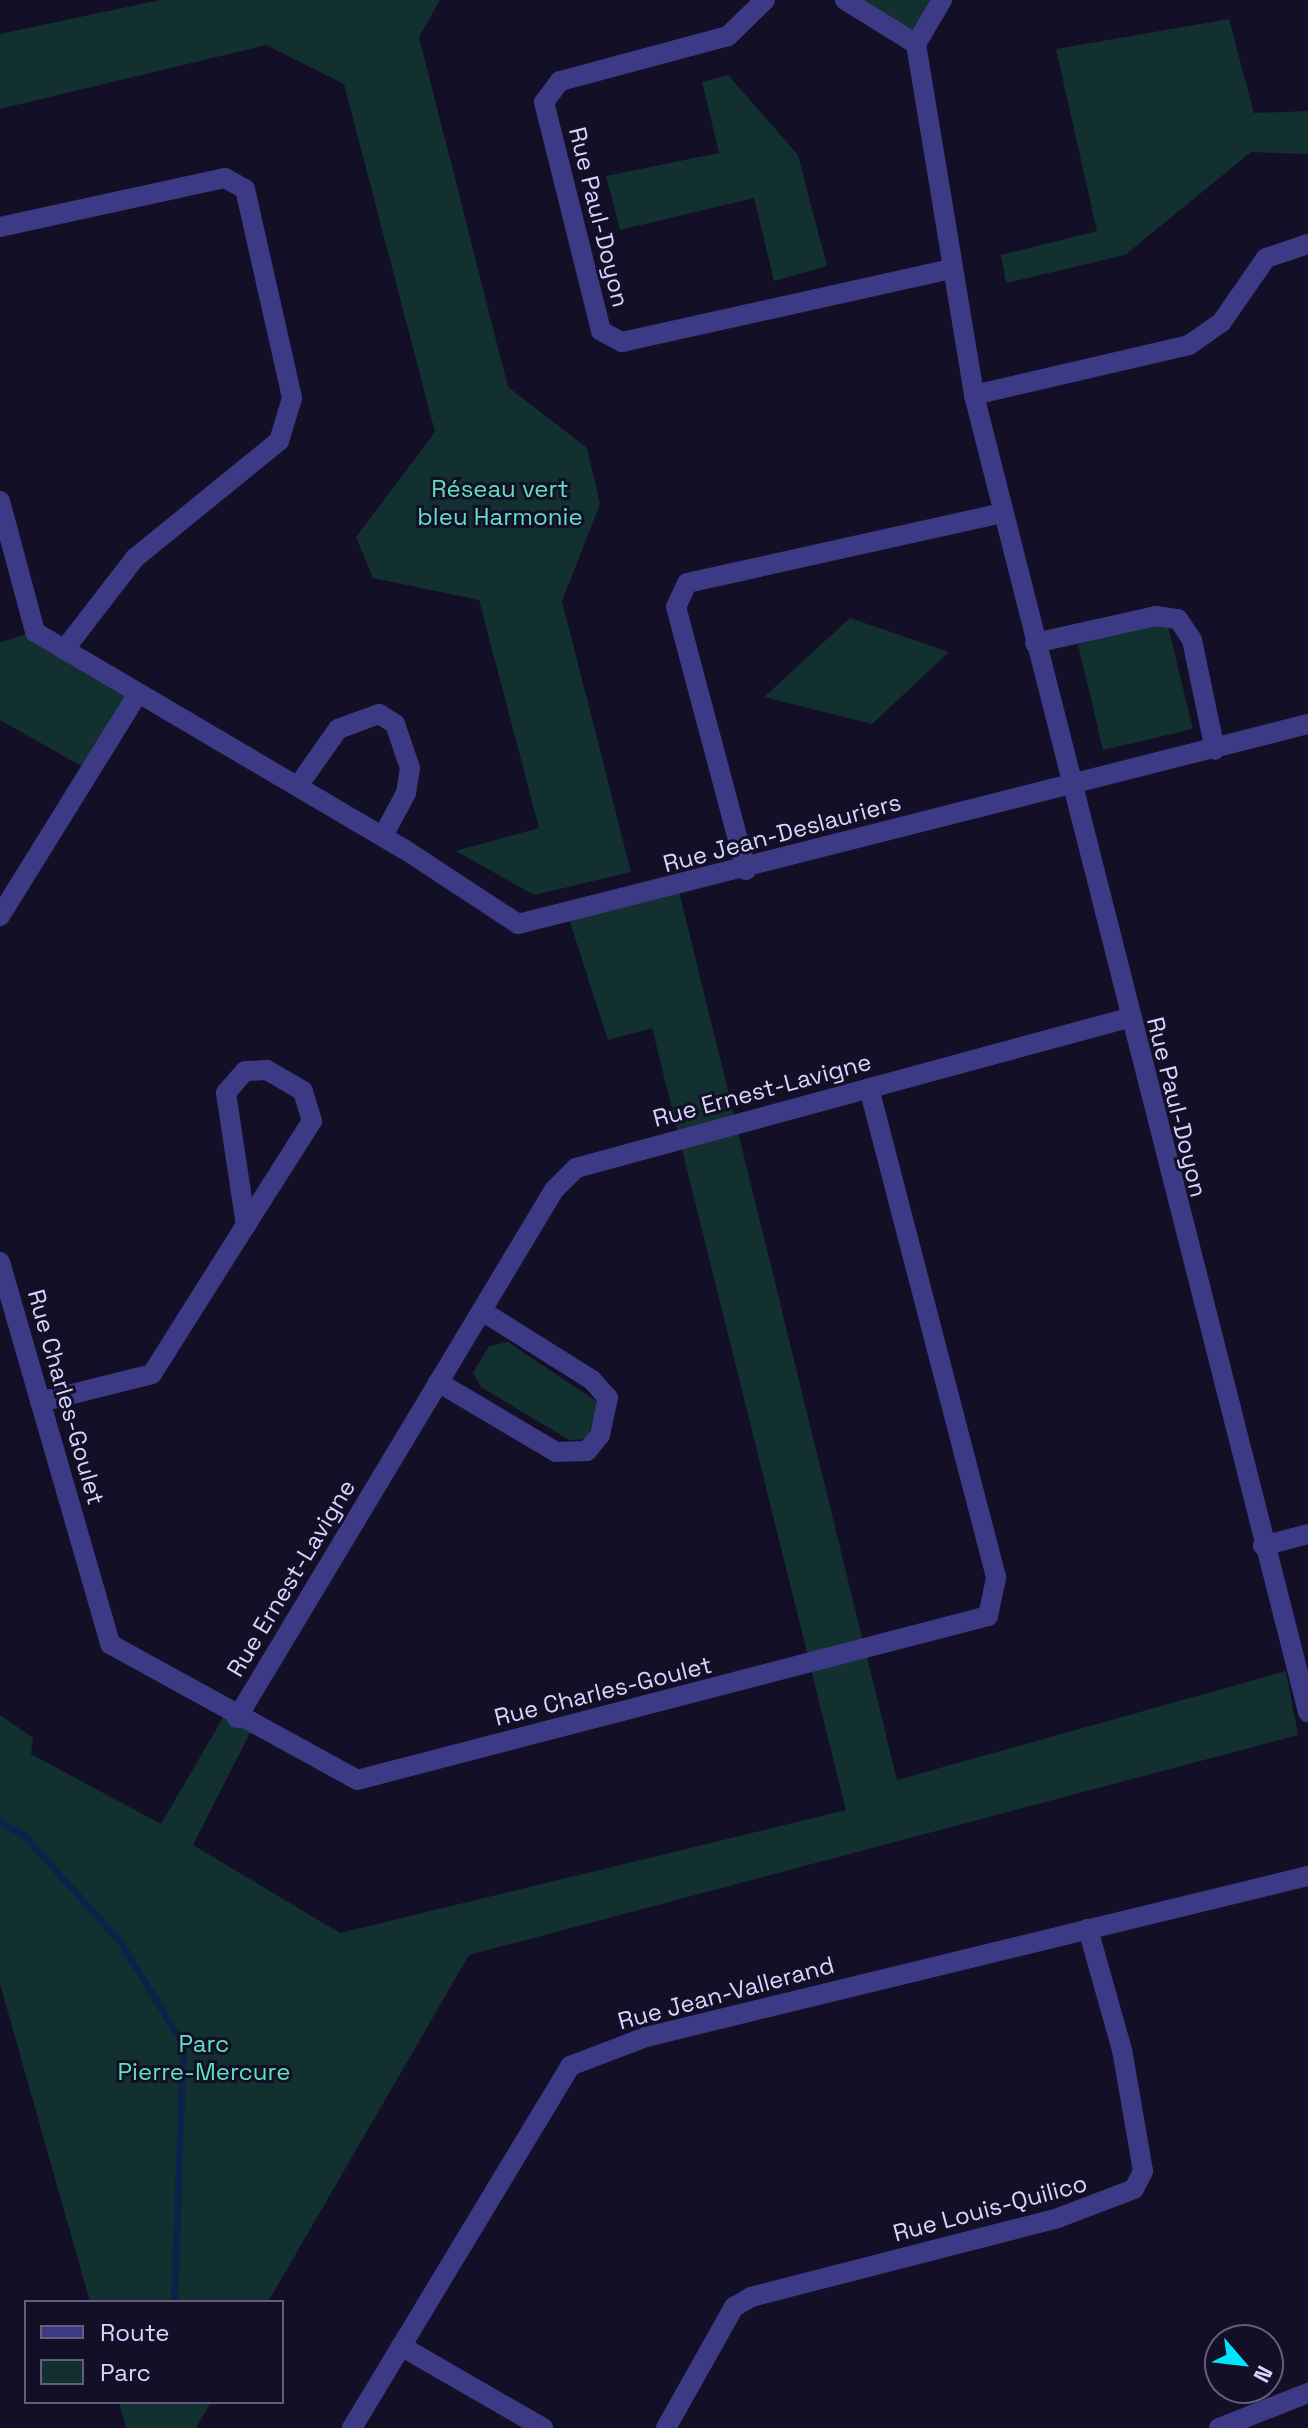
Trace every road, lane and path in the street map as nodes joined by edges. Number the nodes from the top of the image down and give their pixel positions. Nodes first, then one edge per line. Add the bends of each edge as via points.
1 (765, 0) edge
2 (845, 0) edge
3 (942, 0) edge
4 (916, 44) junction
5 (0, 227) edge
6 (1308, 244) edge
7 (951, 269) junction
8 (974, 395) junction
9 (0, 501) edge
10 (1002, 513) junction
11 (1035, 643) junction
12 (64, 650) junction
13 (137, 695) junction
14 (1308, 724) edge
15 (1215, 750) junction
16 (1068, 784) junction
17 (298, 786) junction
18 (383, 836) junction
19 (746, 870) junction
20 (0, 916) edge
21 (1128, 1018) junction
22 (869, 1088) junction
23 (246, 1225) junction
24 (0, 1262) edge
25 (482, 1311) junction
26 (438, 1382) junction
27 (40, 1402) junction
28 (1308, 1534) edge
29 (1263, 1546) junction
30 (1308, 1712) edge
31 (237, 1718) junction
32 (1308, 1876) edge
33 (1088, 1929) junction
34 (401, 2346) junction
35 (1308, 2393) edge
36 (1224, 2427) edge
37 (352, 2428) edge
38 (543, 2428) edge
39 (666, 2428) edge

1 - 7 street, Rue Paul-Doyon via 728,36 560,81 544,102 601,331 622,342
2 - 4 street
3 - 4 street
4 - 7 street, Rue Paul-Doyon
5 - 12 street via 225,178 245,189 292,398 279,441 135,558
6 - 8 street via 1266,258 1221,323 1189,345
7 - 8 street, Rue Paul-Doyon
8 - 10 street, Rue Paul-Doyon
9 - 12 street, Rue Jean-Deslauriers via 35,632
10 - 11 street, Rue Paul-Doyon
10 - 19 street via 687,583 676,607
11 - 15 street via 1156,616 1178,619 1192,640
11 - 16 street, Rue Paul-Doyon
12 - 13 street, Rue Jean-Deslauriers
13 - 17 street, Rue Jean-Deslauriers
13 - 20 street
14 - 15 street, Rue Jean-Deslauriers
15 - 16 street, Rue Jean-Deslauriers
16 - 19 street, Rue Jean-Deslauriers
16 - 21 street, Rue Paul-Doyon
17 - 18 street, Rue Jean-Deslauriers
17 - 18 street via 338,729 379,714 395,724 410,768 406,793
18 - 19 street, Rue Jean-Deslauriers via 518,924
21 - 22 street, Rue Ernest-Lavigne
21 - 29 street, Rue Paul-Doyon
22 - 25 street, Rue Ernest-Lavigne via 576,1168 554,1190
22 - 31 street, Rue Charles-Goulet via 996,1577 988,1616 357,1780
23 - 23 street via 312,1121 303,1091 267,1070 245,1071 226,1093
23 - 27 street via 152,1374
24 - 27 street, Rue Charles-Goulet
25 - 26 street, Rue Ernest-Lavigne
25 - 26 street via 592,1380 608,1398 600,1435 587,1451 556,1452
26 - 31 street, Rue Ernest-Lavigne
27 - 31 street, Rue Charles-Goulet via 110,1644
28 - 29 street
29 - 30 street, Rue Paul-Doyon
32 - 33 street, Rue Jean-Vallerand
33 - 34 street, Rue Jean-Vallerand via 646,2037 570,2066
33 - 39 street, Rue Louis-Quilico via 1122,2050 1143,2171 1134,2189 1058,2218 751,2297 734,2307
34 - 37 street, Rue Jean-Vallerand
34 - 38 street
35 - 36 street

